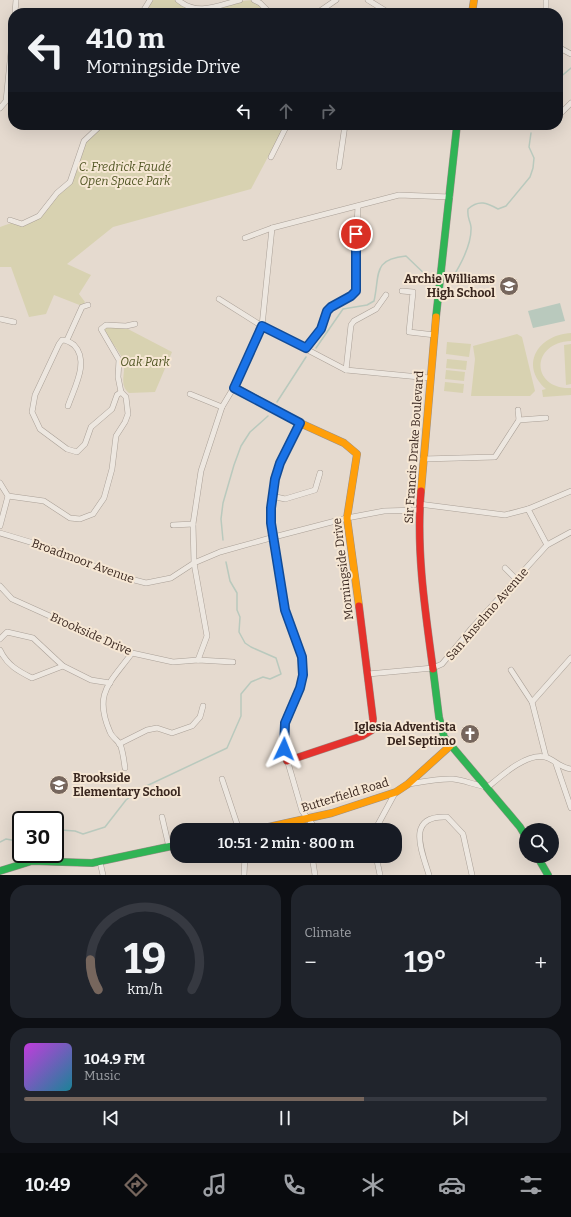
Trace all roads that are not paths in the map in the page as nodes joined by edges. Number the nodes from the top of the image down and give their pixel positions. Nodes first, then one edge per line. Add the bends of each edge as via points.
1 (178, 0) edge
2 (240, 0) edge
3 (254, 0) edge
4 (336, 0) edge
5 (368, 0) edge
6 (202, 8) edge
7 (216, 8) edge
8 (265, 8) edge
9 (324, 8) edge
10 (381, 8) edge
11 (8, 81) edge
12 (571, 103) edge
13 (0, 108) edge
14 (563, 111) edge
15 (96, 130) edge
16 (284, 130) edge
17 (344, 130) edge
18 (457, 130) edge
19 (271, 157) dead end
20 (339, 167) dead end
21 (450, 197) junction
22 (358, 206) junction
23 (10, 220) dead end
24 (272, 228) junction
25 (245, 238) dead end
26 (402, 291) dead end
27 (386, 295) dead end
28 (219, 299) dead end
29 (88, 305) dead end
30 (0, 318) edge
31 (14, 322) dead end
32 (135, 324) dead end
33 (262, 326) junction
34 (435, 334) junction
35 (67, 340) junction
36 (306, 348) junction
37 (346, 370) junction
38 (430, 378) junction
39 (234, 388) junction
40 (121, 392) junction
41 (190, 394) dead end
42 (68, 406) dead end
43 (222, 407) junction
44 (518, 410) dead end
45 (546, 418) dead end
46 (519, 420) junction
47 (300, 423) junction
48 (423, 460) junction
49 (320, 473) dead end
50 (0, 483) edge
51 (571, 491) edge
52 (8, 496) junction
53 (272, 496) junction
54 (419, 507) junction
55 (528, 509) junction
56 (347, 518) junction
57 (194, 524) junction
58 (174, 525) dead end
59 (0, 526) edge
60 (571, 532) edge
61 (0, 533) edge
62 (274, 537) junction
63 (547, 545) junction
64 (194, 563) junction
65 (505, 568) dead end
66 (516, 579) junction
67 (0, 586) edge
68 (0, 639) edge
69 (0, 650) edge
70 (132, 653) junction
71 (571, 658) edge
72 (198, 660) junction
73 (233, 662) dead end
74 (63, 666) junction
75 (433, 668) junction
76 (511, 670) dead end
77 (368, 674) junction
78 (110, 683) junction
79 (532, 702) junction
80 (203, 706) dead end
81 (120, 744) junction
82 (450, 746) junction
83 (546, 757) junction
84 (287, 762) junction
85 (556, 764) junction
86 (125, 768) dead end
87 (571, 769) edge
88 (222, 779) dead end
89 (408, 784) junction
90 (488, 787) junction
91 (396, 792) junction
92 (571, 808) edge
93 (162, 817) dead end
94 (306, 819) junction
95 (237, 823) edge
96 (287, 823) edge
97 (311, 823) edge
98 (379, 823) edge
99 (519, 826) edge
100 (169, 847) joint
101 (100, 862) junction
102 (245, 863) edge
103 (313, 863) edge
104 (377, 863) edge
105 (541, 863) edge
106 (0, 872) edge
107 (104, 875) edge
108 (244, 875) edge
109 (315, 875) edge
110 (380, 875) edge
111 (429, 875) edge
112 (472, 875) edge
113 (548, 875) edge

1 - 6 street via 185,6
2 - 7 street
3 - 8 street
4 - 9 street
5 - 10 street
11 - 13 street via 6,101
12 - 14 street
15 - 23 street via 81,147 70,182 56,193 39,216 22,224
16 - 19 street
17 - 20 street
18 - 21 street, Sir Francis Drake Boulevard
21 - 22 street via 399,195
21 - 34 street, Sir Francis Drake Boulevard
22 - 24 street
22 - 36 street via 356,291 327,311 321,329
24 - 25 street
24 - 33 street
26 - 34 street via 413,292 409,332
27 - 37 street via 376,309 351,325
28 - 33 street
29 - 35 street via 82,307
30 - 31 street
32 - 40 street via 106,325 101,329 119,360 118,377
33 - 36 street
33 - 39 street
34 - 38 street, Sir Francis Drake Boulevard
35 - 40 street via 62,340 59,344 35,395 32,412 40,429 67,449 77,452 85,444 91,427 112,409 118,393
35 - 42 street via 77,348 81,362
36 - 37 street
37 - 38 street
38 - 48 street, Sir Francis Drake Boulevard
39 - 43 street
39 - 47 street, Morningside Drive
40 - 52 street via 126,397 128,414 116,436 112,469 104,498 93,514 80,519 70,518 44,501
41 - 43 street
43 - 57 street via 201,470
44 - 46 street
45 - 46 street
46 - 48 street via 495,457
47 - 53 street via 280,463
47 - 56 street, Morningside Drive via 344,443 357,454
48 - 54 street, Sir Francis Drake Boulevard
49 - 53 street via 315,490 284,499
50 - 52 street
51 - 55 street, Broadmoor Avenue
52 - 59 street
53 - 62 street via 271,523
54 - 55 street, Broadmoor Avenue via 504,515
54 - 56 street, Broadmoor Avenue
54 - 75 street, Sir Francis Drake Boulevard via 422,587
55 - 63 street
56 - 62 street, Broadmoor Avenue
56 - 77 street, Morningside Drive
57 - 58 street
57 - 64 street
60 - 63 street, San Anselmo Avenue
61 - 64 street, Broadmoor Avenue via 50,548 119,576 146,583 171,578
62 - 64 street, Broadmoor Avenue via 220,552
62 - 84 street via 285,610 302,657 303,675 300,688 285,723 284,749
63 - 66 street, San Anselmo Avenue
64 - 72 street via 207,636
65 - 66 street
66 - 75 street, San Anselmo Avenue via 442,664
67 - 70 street, Brookside Drive via 12,599
68 - 74 street via 6,632 33,638
69 - 74 street via 5,660 32,678
70 - 72 street, Brookside Drive via 173,662
70 - 78 street
71 - 79 street
72 - 73 street, Brookside Drive
74 - 78 street via 91,680
75 - 77 street, San Anselmo Avenue
75 - 82 street, Sir Francis Drake Boulevard via 441,726
76 - 79 street
77 - 84 street, Morningside Drive via 372,730 362,736
78 - 81 street via 105,691 102,707 110,734
79 - 83 street
80 - 81 street via 200,717 192,726 172,733 157,728 147,730
81 - 86 street
82 - 89 street, Butterfield Road
82 - 90 street, Sir Francis Drake Boulevard
83 - 85 street
83 - 90 street via 530,758 508,770
84 - 94 street
85 - 87 street
85 - 92 street
88 - 95 street
89 - 90 street via 454,779 478,787
89 - 91 street, Butterfield Road
90 - 99 street, Sir Francis Drake Boulevard
91 - 94 street, Butterfield Road
91 - 98 street
93 - 100 street
94 - 96 street, Butterfield Road
94 - 97 street
100 - 101 street
101 - 106 street via 32,861
101 - 107 street
102 - 108 street
103 - 109 street
104 - 110 street
105 - 113 street
111 - 112 street via 420,829 425,820 436,816 447,817 463,834

